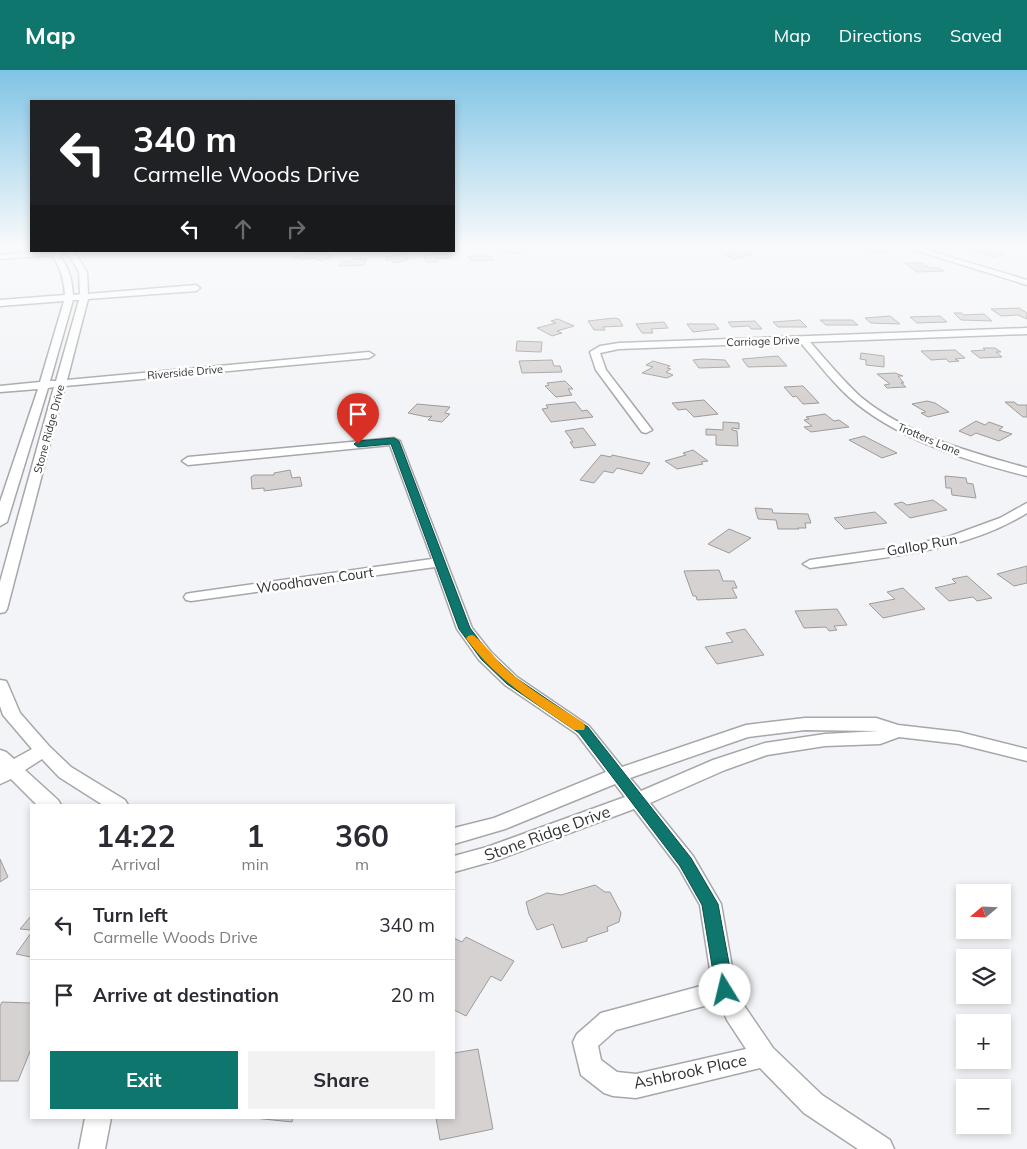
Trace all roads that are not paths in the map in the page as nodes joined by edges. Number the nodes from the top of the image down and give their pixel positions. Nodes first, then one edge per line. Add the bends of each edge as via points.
1 (81, 296) edge
2 (84, 296) edge
3 (69, 298) junction
4 (0, 303) edge
5 (1027, 331) edge
6 (802, 339) junction
7 (369, 355) dead end
8 (61, 383) junction
9 (44, 385) junction
10 (0, 389) edge
11 (646, 430) dead end
12 (188, 461) dead end
13 (1027, 472) edge
14 (35, 480) junction
15 (6, 484) edge
16 (1027, 507) edge
17 (0, 522) edge
18 (440, 562) junction
19 (810, 564) dead end
20 (191, 597) dead end
21 (0, 609) edge
22 (0, 685) edge
23 (897, 731) junction
24 (42, 750) junction
25 (1027, 755) edge
26 (0, 756) edge
27 (7, 773) edge
28 (618, 775) junction
29 (638, 800) junction
30 (49, 804) edge
31 (116, 804) edge
32 (455, 836) edge
33 (455, 864) edge
34 (725, 990) junction
35 (764, 1056) junction
36 (98, 1119) edge
37 (92, 1149) edge
38 (881, 1149) edge

1 - 3 street
2 - 8 street, Stone Ridge Drive
3 - 4 street
3 - 9 street, Stone Ridge Drive
5 - 6 street, Carriage Drive
6 - 11 street, Carriage Drive via 598,349 594,352 601,370
6 - 13 street, Trotters Lane via 857,399 890,422 944,447
7 - 8 street, Riverside Drive
8 - 9 street, Riverside Drive
8 - 14 street, Stone Ridge Drive
9 - 10 street, Riverside Drive
9 - 15 street, Stone Ridge Drive
12 - 18 street via 394,441
14 - 15 street
14 - 21 street, Stone Ridge Drive
15 - 17 street, Stone Ridge Drive
16 - 19 street, Gallop Run via 993,528 960,539
18 - 20 street, Woodhaven Court
18 - 28 street via 465,629 485,656 511,681 584,730
22 - 24 street via 12,715
23 - 25 street, Stone Ridge Drive via 959,738
23 - 28 street, Stone Ridge Drive via 876,724 805,724 746,731
23 - 29 street, Stone Ridge Drive via 880,738 825,740 765,749
24 - 27 street
24 - 31 street via 66,772
26 - 27 street
27 - 30 street
28 - 29 street
28 - 32 street, Stone Ridge Drive via 498,824
29 - 33 street, Stone Ridge Drive
29 - 34 street via 686,862 710,904
34 - 35 street via 735,1012
34 - 35 street, Ashbrook Place via 609,1021 584,1042 590,1067 613,1084 636,1086
35 - 38 street via 813,1104
36 - 37 street

